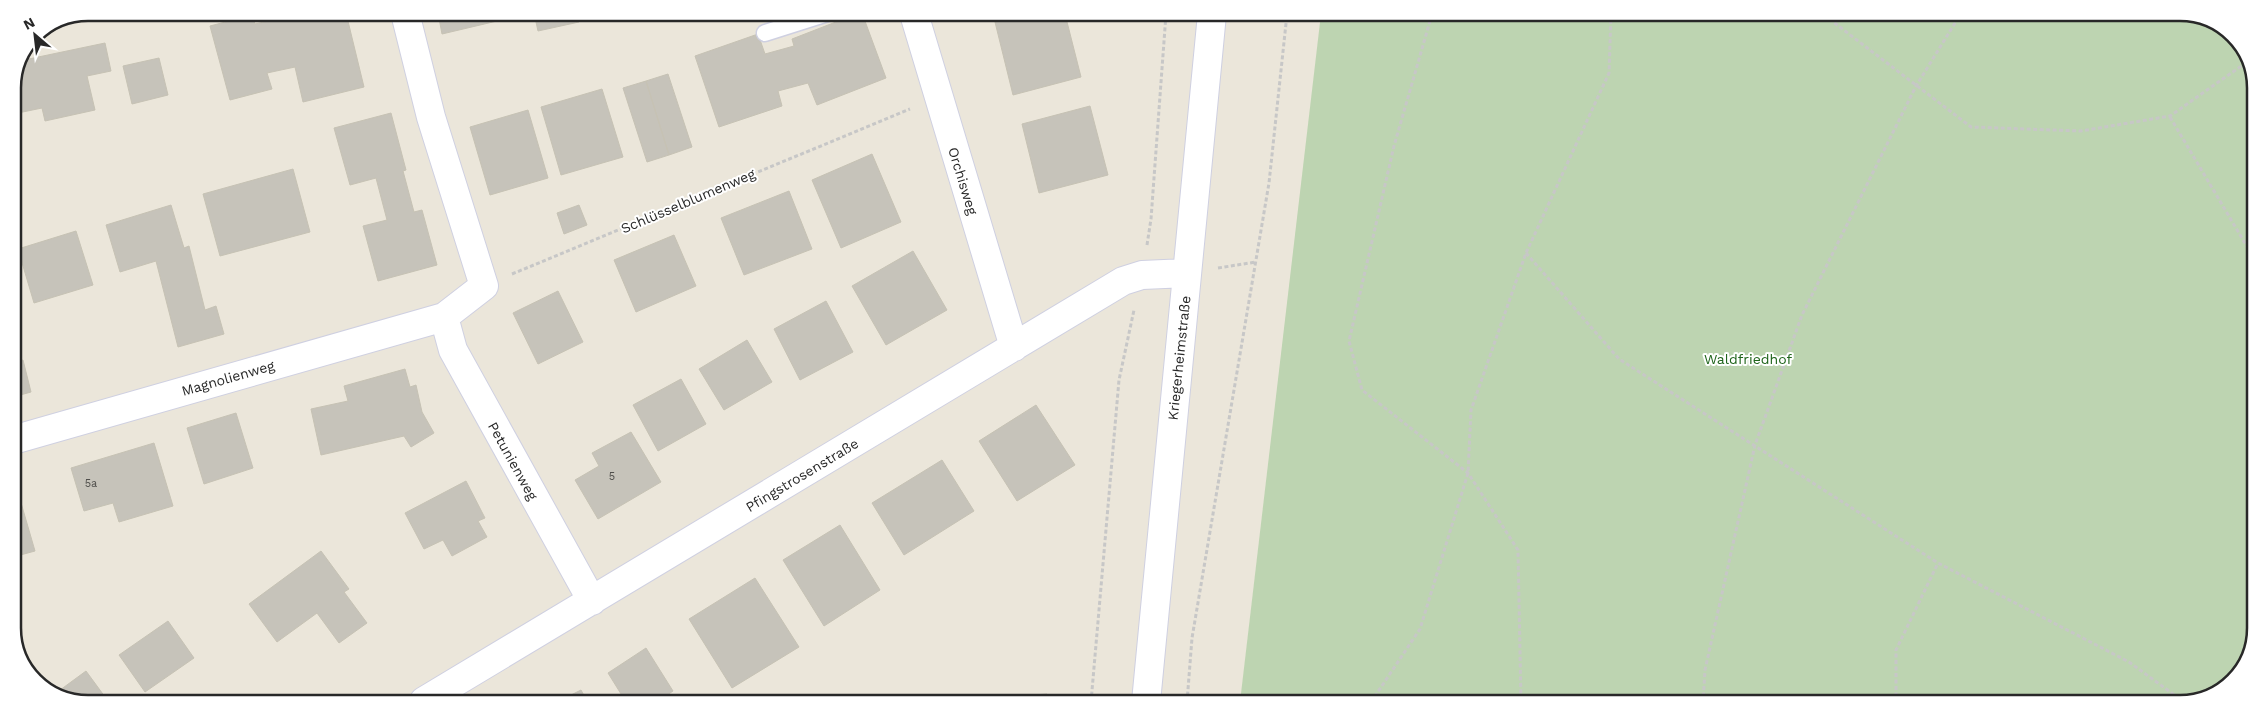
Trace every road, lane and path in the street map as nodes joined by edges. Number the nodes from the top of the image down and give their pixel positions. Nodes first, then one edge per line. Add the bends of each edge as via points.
1 (407, 21) edge
2 (803, 21) edge
3 (916, 21) edge
4 (1165, 21) edge
5 (1211, 21) edge
6 (1286, 21) edge
7 (1430, 21) edge
8 (1612, 21) edge
9 (1832, 21) edge
10 (1956, 21) edge
11 (765, 33) dead end
12 (2243, 65) edge
13 (1916, 86) junction
14 (938, 98) junction
15 (2170, 116) junction
16 (2247, 248) edge
17 (1526, 253) junction
18 (1256, 262) junction
19 (1187, 273) junction
20 (1142, 276) junction
21 (484, 286) junction
22 (444, 317) junction
23 (1014, 347) junction
24 (21, 438) edge
25 (1755, 445) junction
26 (1468, 473) junction
27 (1938, 563) junction
28 (592, 601) junction
29 (436, 695) edge
30 (1093, 695) edge
31 (1147, 695) edge
32 (1188, 695) edge
33 (1376, 695) edge
34 (1521, 695) edge
35 (1703, 695) edge
36 (1896, 695) edge
37 (2174, 695) edge

1 - 21 street via 431,118
2 - 11 lane
3 - 14 street, Orchisweg
4 - 20 path via 1151,219
5 - 19 street, Kriegerheimstraße
6 - 18 path via 1269,183
7 - 26 path via 1394,146 1350,341 1362,390
8 - 17 path via 1610,73
9 - 13 path
10 - 13 path
12 - 15 path
13 - 15 path via 1971,127 2081,131
13 - 25 path via 1802,315
14 - 21 path, Schlüsselblumenweg
14 - 23 street, Orchisweg
15 - 16 path
17 - 25 path via 1619,359
17 - 26 path via 1471,410
18 - 19 path
18 - 32 path via 1192,638
19 - 20 street, Pfingstrosenstraße
19 - 31 street, Kriegerheimstraße
20 - 23 street, Pfingstrosenstraße via 1123,281
20 - 30 path via 1119,380
21 - 22 street
22 - 24 street, Magnolienweg
22 - 28 street, Petunienweg via 453,350
23 - 28 street, Pfingstrosenstraße
25 - 27 path
25 - 35 path via 1704,670
26 - 33 path via 1420,629
26 - 34 path via 1518,550
27 - 36 path via 1896,650
27 - 37 path via 2129,662
28 - 29 street, Pfingstrosenstraße

